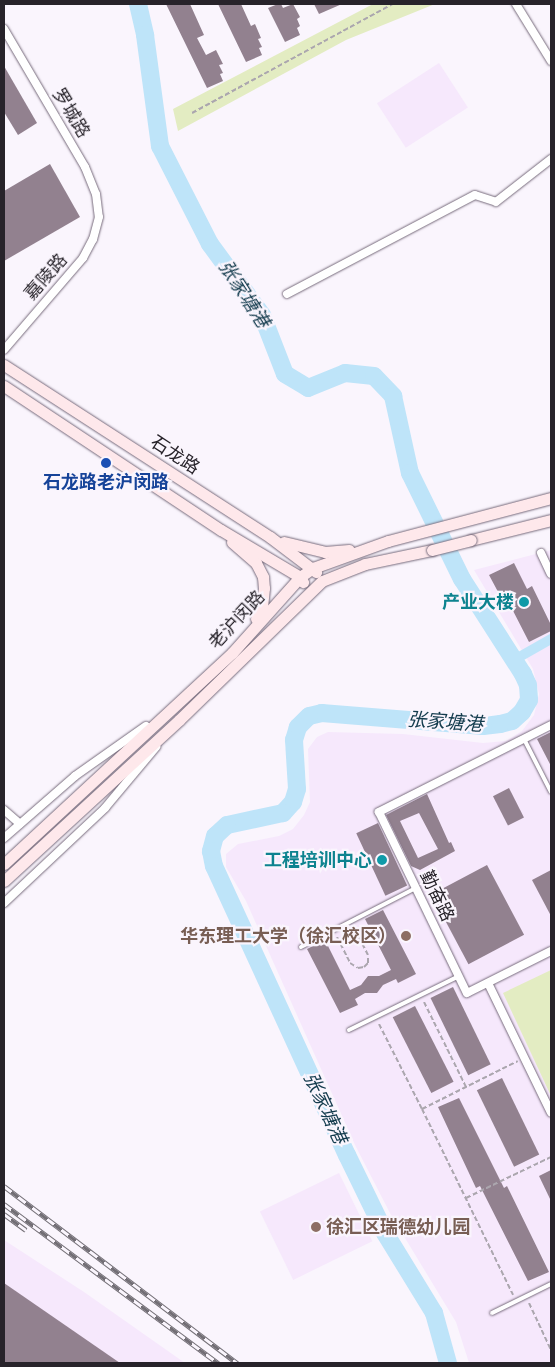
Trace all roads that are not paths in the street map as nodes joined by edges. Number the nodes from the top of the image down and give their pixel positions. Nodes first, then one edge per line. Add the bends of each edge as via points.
1 (516, 4) edge
2 (4, 29) edge
3 (551, 61) edge
4 (551, 159) edge
5 (99, 218) joint
6 (287, 294) dead end
7 (4, 350) edge
8 (4, 365) edge
9 (4, 386) edge
10 (551, 498) edge
11 (551, 520) edge
12 (220, 530) junction
13 (270, 537) junction
14 (361, 550) junction
15 (541, 553) dead end
16 (313, 568) junction
17 (551, 574) edge
18 (300, 576) junction
19 (322, 581) junction
20 (310, 592) junction
21 (232, 653) junction
22 (171, 710) junction
23 (179, 720) junction
24 (551, 725) edge
25 (524, 739) junction
26 (551, 792) edge
27 (4, 810) edge
28 (20, 824) junction
29 (4, 838) edge
30 (4, 864) edge
31 (4, 881) edge
32 (416, 888) junction
33 (4, 903) edge
34 (301, 947) dead end
35 (551, 951) edge
36 (460, 976) junction
37 (488, 983) junction
38 (349, 1030) dead end
39 (551, 1113) edge
40 (551, 1284) edge
41 (492, 1313) dead end

1 - 3 street
2 - 5 street, 罗城路 via 85,167 96,194
4 - 6 street via 496,202 475,195
5 - 7 street, 嘉陵路 via 83,258
8 - 13 main road, 石龙路
9 - 12 main road, 石龙路
10 - 14 main road, 老沪闵路
11 - 19 main road, 老沪闵路, bridge via 364,564
12 - 18 main road, 石龙路
12 - 21 main road via 256,563 263,577 262,607
13 - 14 main road via 325,552
13 - 16 main road, 石龙路
14 - 16 main road, 老沪闵路
15 - 17 street
16 - 18 main road, 老沪闵路
16 - 19 main road, 石龙路
18 - 20 main road, 石龙路
18 - 21 main road, 老沪闵路
19 - 20 main road, 老沪闵路
20 - 23 main road, 老沪闵路
21 - 22 main road, 老沪闵路
22 - 28 street via 75,776
22 - 30 main road, 老沪闵路
23 - 31 main road, 老沪闵路
23 - 33 street via 105,808
24 - 25 street
25 - 26 lane
25 - 32 street, 勤奋路 via 379,812
27 - 28 street
28 - 29 street
32 - 34 lane
32 - 36 street, 勤奋路
35 - 37 street
36 - 37 street, 勤奋路 via 467,993
36 - 38 lane
37 - 39 street
40 - 41 lane

